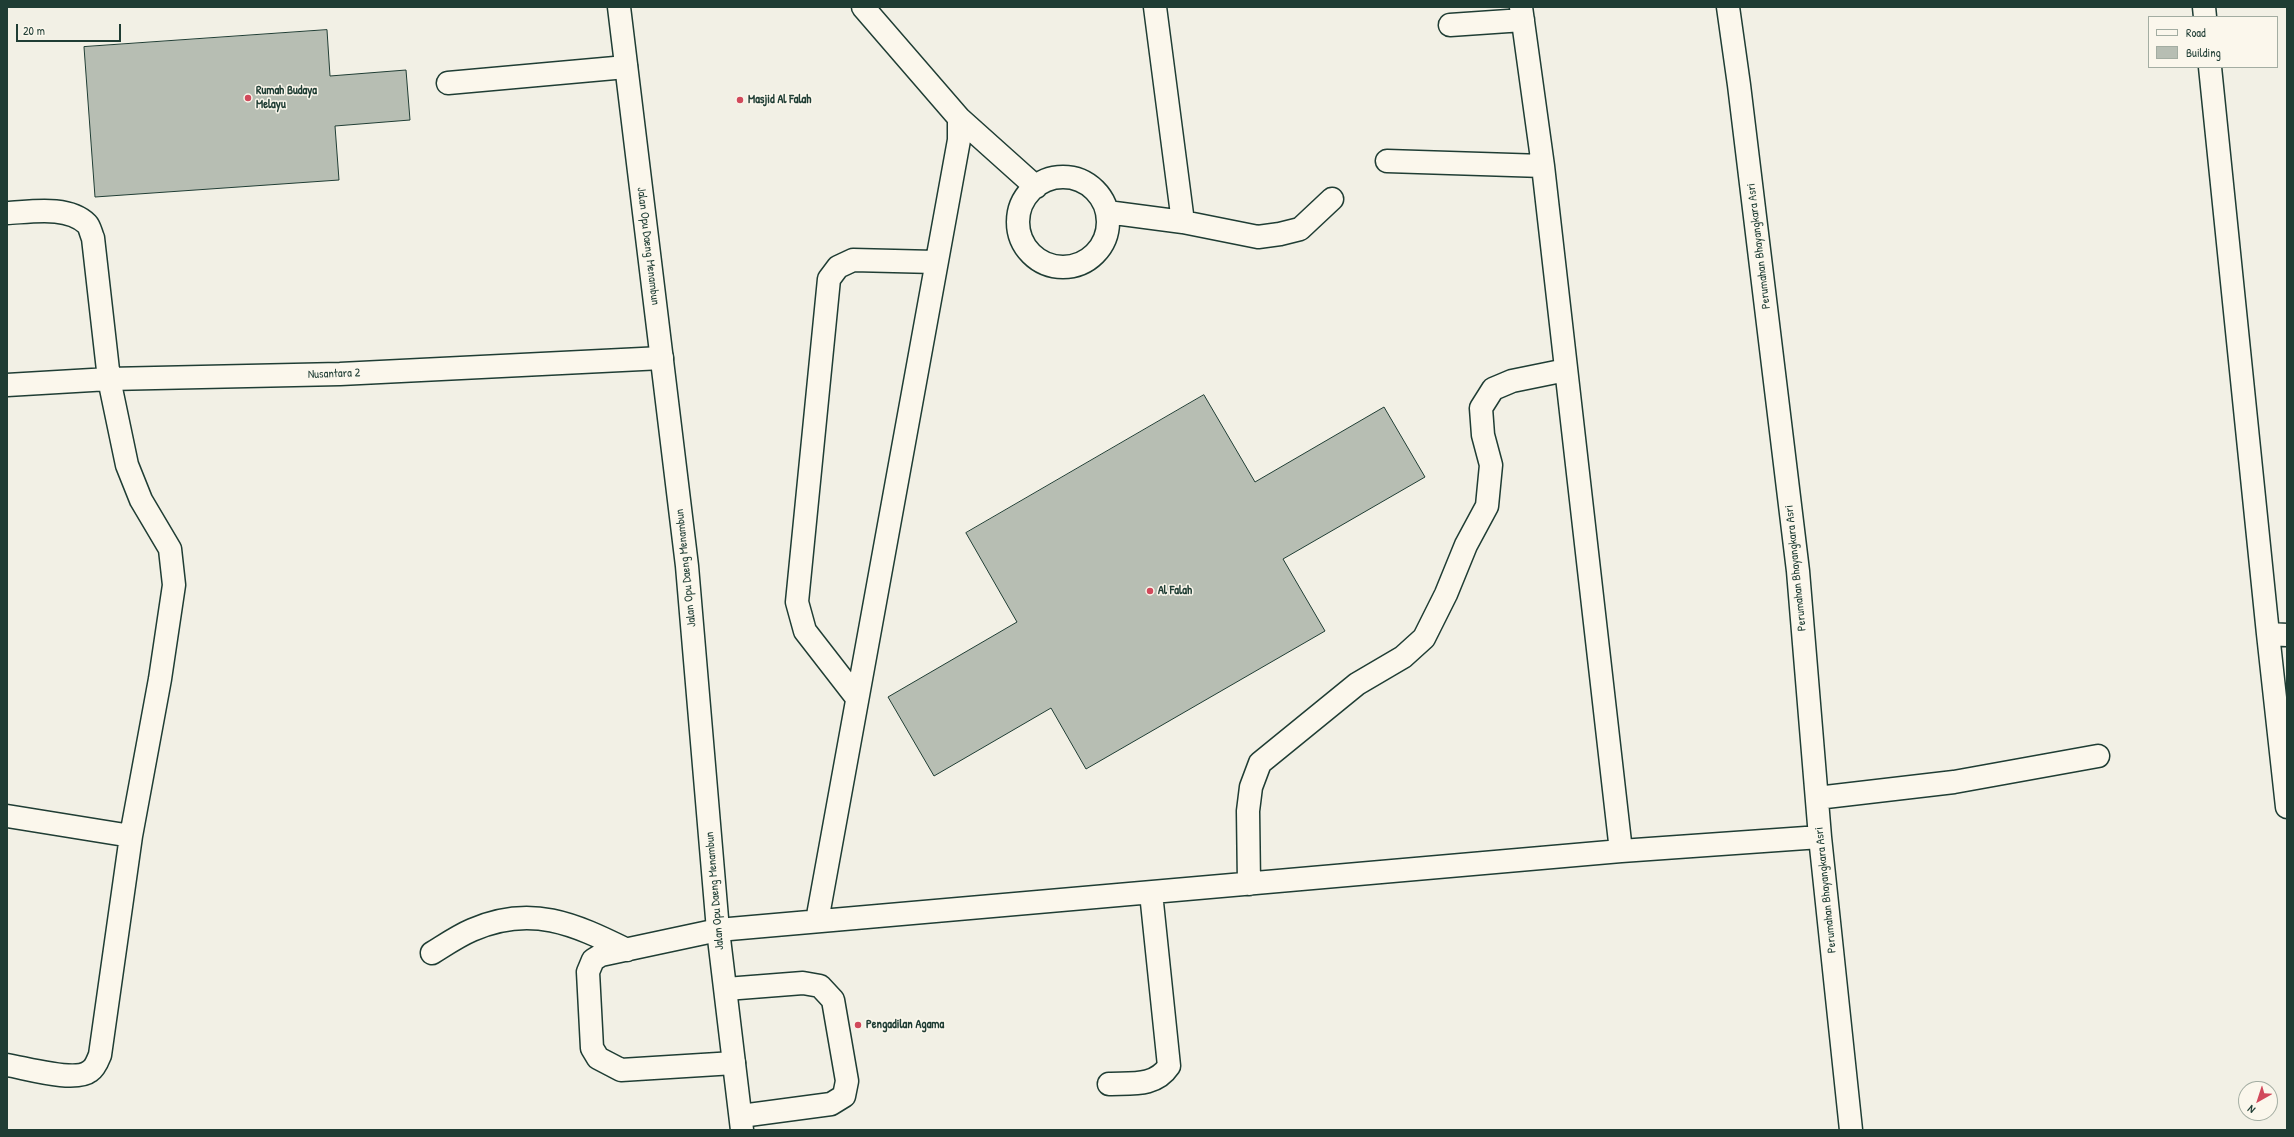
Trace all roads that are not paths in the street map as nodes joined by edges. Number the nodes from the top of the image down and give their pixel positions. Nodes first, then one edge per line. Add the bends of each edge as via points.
1 (619, 7) edge
2 (864, 7) edge
3 (1155, 7) edge
4 (1728, 7) edge
5 (1522, 14) edge
6 (1450, 25) dead end
7 (626, 67) junction
8 (2210, 68) edge
9 (448, 83) dead end
10 (959, 118) junction
11 (1387, 161) dead end
12 (1544, 166) junction
13 (1036, 187) junction
14 (1332, 199) dead end
15 (1107, 212) junction
16 (7, 213) edge
17 (1183, 222) junction
18 (935, 262) junction
19 (662, 358) junction
20 (1566, 370) junction
21 (109, 379) junction
22 (7, 385) edge
23 (2277, 634) edge
24 (857, 698) junction
25 (2098, 756) dead end
26 (1817, 798) junction
27 (2287, 807) edge
28 (7, 816) edge
29 (131, 836) junction
30 (1820, 837) junction
31 (1621, 851) junction
32 (1249, 884) junction
33 (1151, 893) junction
34 (817, 921) junction
35 (718, 930) junction
36 (627, 950) junction
37 (432, 953) dead end
38 (726, 989) junction
39 (734, 1063) junction
40 (7, 1065) edge
41 (1109, 1084) dead end
42 (741, 1123) edge
43 (1851, 1130) edge

1 - 7 main road, Jalan Opu Daeng Menambun
2 - 10 main road
3 - 17 main road
4 - 26 main road, Perumahan Bhayangkara Asri via 1798,571
5 - 6 main road
5 - 12 main road
7 - 9 main road
7 - 19 main road, Jalan Opu Daeng Menambun
8 - 23 main road
10 - 13 main road
10 - 18 main road via 959,140
11 - 12 main road
12 - 20 main road
13 - 15 main road via 1039,183 1064,177 1089,184 1106,204
13 - 15 main road via 1022,202 1018,228 1028,252 1050,266 1076,267 1098,253 1109,230
14 - 17 main road via 1300,229 1280,234 1258,236
15 - 17 main road
16 - 21 main road via 65,213 88,225 93,238
18 - 24 main road
18 - 24 main road via 854,260 838,267 829,278 797,602 805,631
19 - 21 main road, Nusantara 2 via 340,374
19 - 35 main road, Jalan Opu Daeng Menambun via 687,566
20 - 31 main road
20 - 32 main road via 1512,381 1493,389 1481,408 1483,434 1491,465 1487,506 1466,545 1424,638 1402,657 1357,684 1260,763 1251,786 1249,805
21 - 22 main road, Nusantara 2
21 - 29 main road via 127,465 141,500 170,550 174,584 160,680
23 - 27 main road
24 - 34 main road
25 - 26 main road via 1954,782
26 - 30 main road, Perumahan Bhayangkara Asri
28 - 29 main road
29 - 40 main road via 100,1055 91,1070 81,1076
30 - 31 main road
30 - 43 main road, Perumahan Bhayangkara Asri
31 - 32 main road
32 - 33 main road
33 - 34 main road
33 - 41 main road via 1169,1066 1162,1076 1148,1082
34 - 35 main road
35 - 36 main road
35 - 38 main road, Jalan Opu Daeng Menambun
36 - 37 main road via 581,927 552,919 512,918 472,930
36 - 39 main road via 601,955 593,960 588,972 592,1048 598,1058 621,1070
38 - 39 main road, Jalan Opu Daeng Menambun
38 - 42 main road via 802,983 820,986 833,1000 847,1081 844,1096 831,1104
39 - 42 main road, Jalan Opu Daeng Menambun

